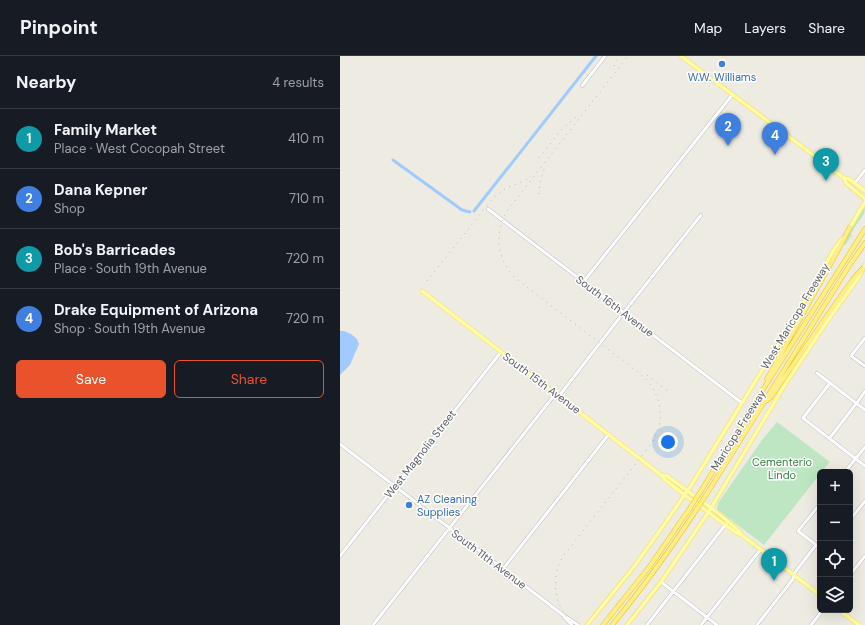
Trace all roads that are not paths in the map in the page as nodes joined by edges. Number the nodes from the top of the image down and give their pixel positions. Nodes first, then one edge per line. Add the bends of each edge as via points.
1 (605, 56) edge
2 (681, 56) edge
3 (582, 86) dead end
4 (733, 94) junction
5 (865, 170) edge
6 (844, 178) junction
7 (855, 183) junction
8 (865, 191) edge
9 (865, 200) edge
10 (488, 208) dead end
11 (701, 215) dead end
12 (850, 227) junction
13 (865, 229) edge
14 (865, 243) edge
15 (864, 266) edge
16 (584, 282) junction
17 (422, 291) dead end
18 (624, 312) junction
19 (865, 338) edge
20 (501, 352) junction
21 (865, 366) edge
22 (817, 373) dead end
23 (830, 383) junction
24 (762, 391) junction
25 (865, 391) edge
26 (558, 394) junction
27 (764, 402) junction
28 (742, 403) junction
29 (857, 403) junction
30 (865, 410) edge
31 (609, 434) junction
32 (829, 439) junction
33 (340, 444) edge
34 (865, 447) edge
35 (856, 459) junction
36 (865, 466) edge
37 (848, 469) edge
38 (661, 475) junction
39 (395, 486) junction
40 (687, 490) junction
41 (684, 495) junction
42 (865, 501) edge
43 (819, 505) edge
44 (711, 508) junction
45 (708, 513) junction
46 (853, 516) edge
47 (727, 524) junction
48 (450, 529) junction
49 (816, 545) joint
50 (760, 550) junction
51 (340, 556) edge
52 (865, 556) edge
53 (503, 569) junction
54 (853, 571) edge
55 (794, 575) junction
56 (661, 582) junction
57 (673, 592) junction
58 (817, 593) edge
59 (821, 613) edge
60 (843, 613) edge
61 (563, 615) junction
62 (707, 618) junction
63 (373, 625) edge
64 (572, 625) edge
65 (578, 625) edge
66 (587, 625) edge
67 (603, 625) edge
68 (612, 625) edge
69 (627, 625) edge
70 (647, 625) edge
71 (701, 625) edge
72 (717, 625) edge
73 (757, 625) edge
74 (811, 625) edge
75 (859, 625) edge

1 - 3 street
2 - 4 main road
4 - 6 main road
4 - 16 street
5 - 7 street
6 - 7 main road
6 - 9 main road via 846,183
7 - 8 main road
9 - 12 main road, West Maricopa Freeway
10 - 16 street, South 16th Avenue
11 - 18 street
12 - 24 highway
12 - 28 main road, West Maricopa Freeway
13 - 24 highway, Maricopa Freeway
14 - 27 highway, Maricopa Freeway
15 - 27 highway via 770,398
15 - 44 main road via 786,383
16 - 18 street, South 16th Avenue
17 - 20 main road, South 15th Avenue
18 - 26 street
18 - 28 street, South 16th Avenue
19 - 21 street via 851,356
20 - 26 main road, South 15th Avenue
20 - 39 street, West Magnolia Street
22 - 23 street
23 - 29 street
23 - 32 street via 803,418
24 - 67 highway, Maricopa Freeway, bridge via 690,508 650,566
25 - 29 street
26 - 31 main road, South 15th Avenue
26 - 48 street
27 - 68 highway, Maricopa Freeway, bridge via 666,555
28 - 40 main road, West Maricopa Freeway
29 - 30 street
29 - 32 street
31 - 38 main road, South 15th Avenue
31 - 53 street
32 - 35 street
33 - 39 street, South 11th Avenue
34 - 35 street
35 - 36 street
35 - 37 street
38 - 40 main road, South 15th Avenue via 667,476
38 - 41 main road, South 15th Avenue
39 - 48 street, South 11th Avenue
39 - 51 street, West Magnolia Street
40 - 41 main road, West Maricopa Freeway
40 - 44 main road, South 15th Avenue
41 - 45 main road, South 15th Avenue
41 - 66 main road, West Maricopa Freeway via 633,568
42 - 46 street
43 - 49 street via 798,531
44 - 45 main road
44 - 47 main road, South 15th Avenue
45 - 47 main road, South 15th Avenue
45 - 56 main road
47 - 50 main road, South 15th Avenue via 737,529
47 - 57 street
48 - 53 street, South 11th Avenue
48 - 63 street
49 - 55 street
50 - 55 main road, South 15th Avenue
50 - 62 street
52 - 54 street
53 - 61 street, South 11th Avenue
55 - 58 main road, South 15th Avenue
55 - 73 street
56 - 57 street
56 - 69 main road
57 - 62 street
57 - 70 street
59 - 74 street
60 - 75 main road
61 - 64 street, South 11th Avenue
61 - 65 street, South 11th Avenue
62 - 71 street
62 - 72 street

